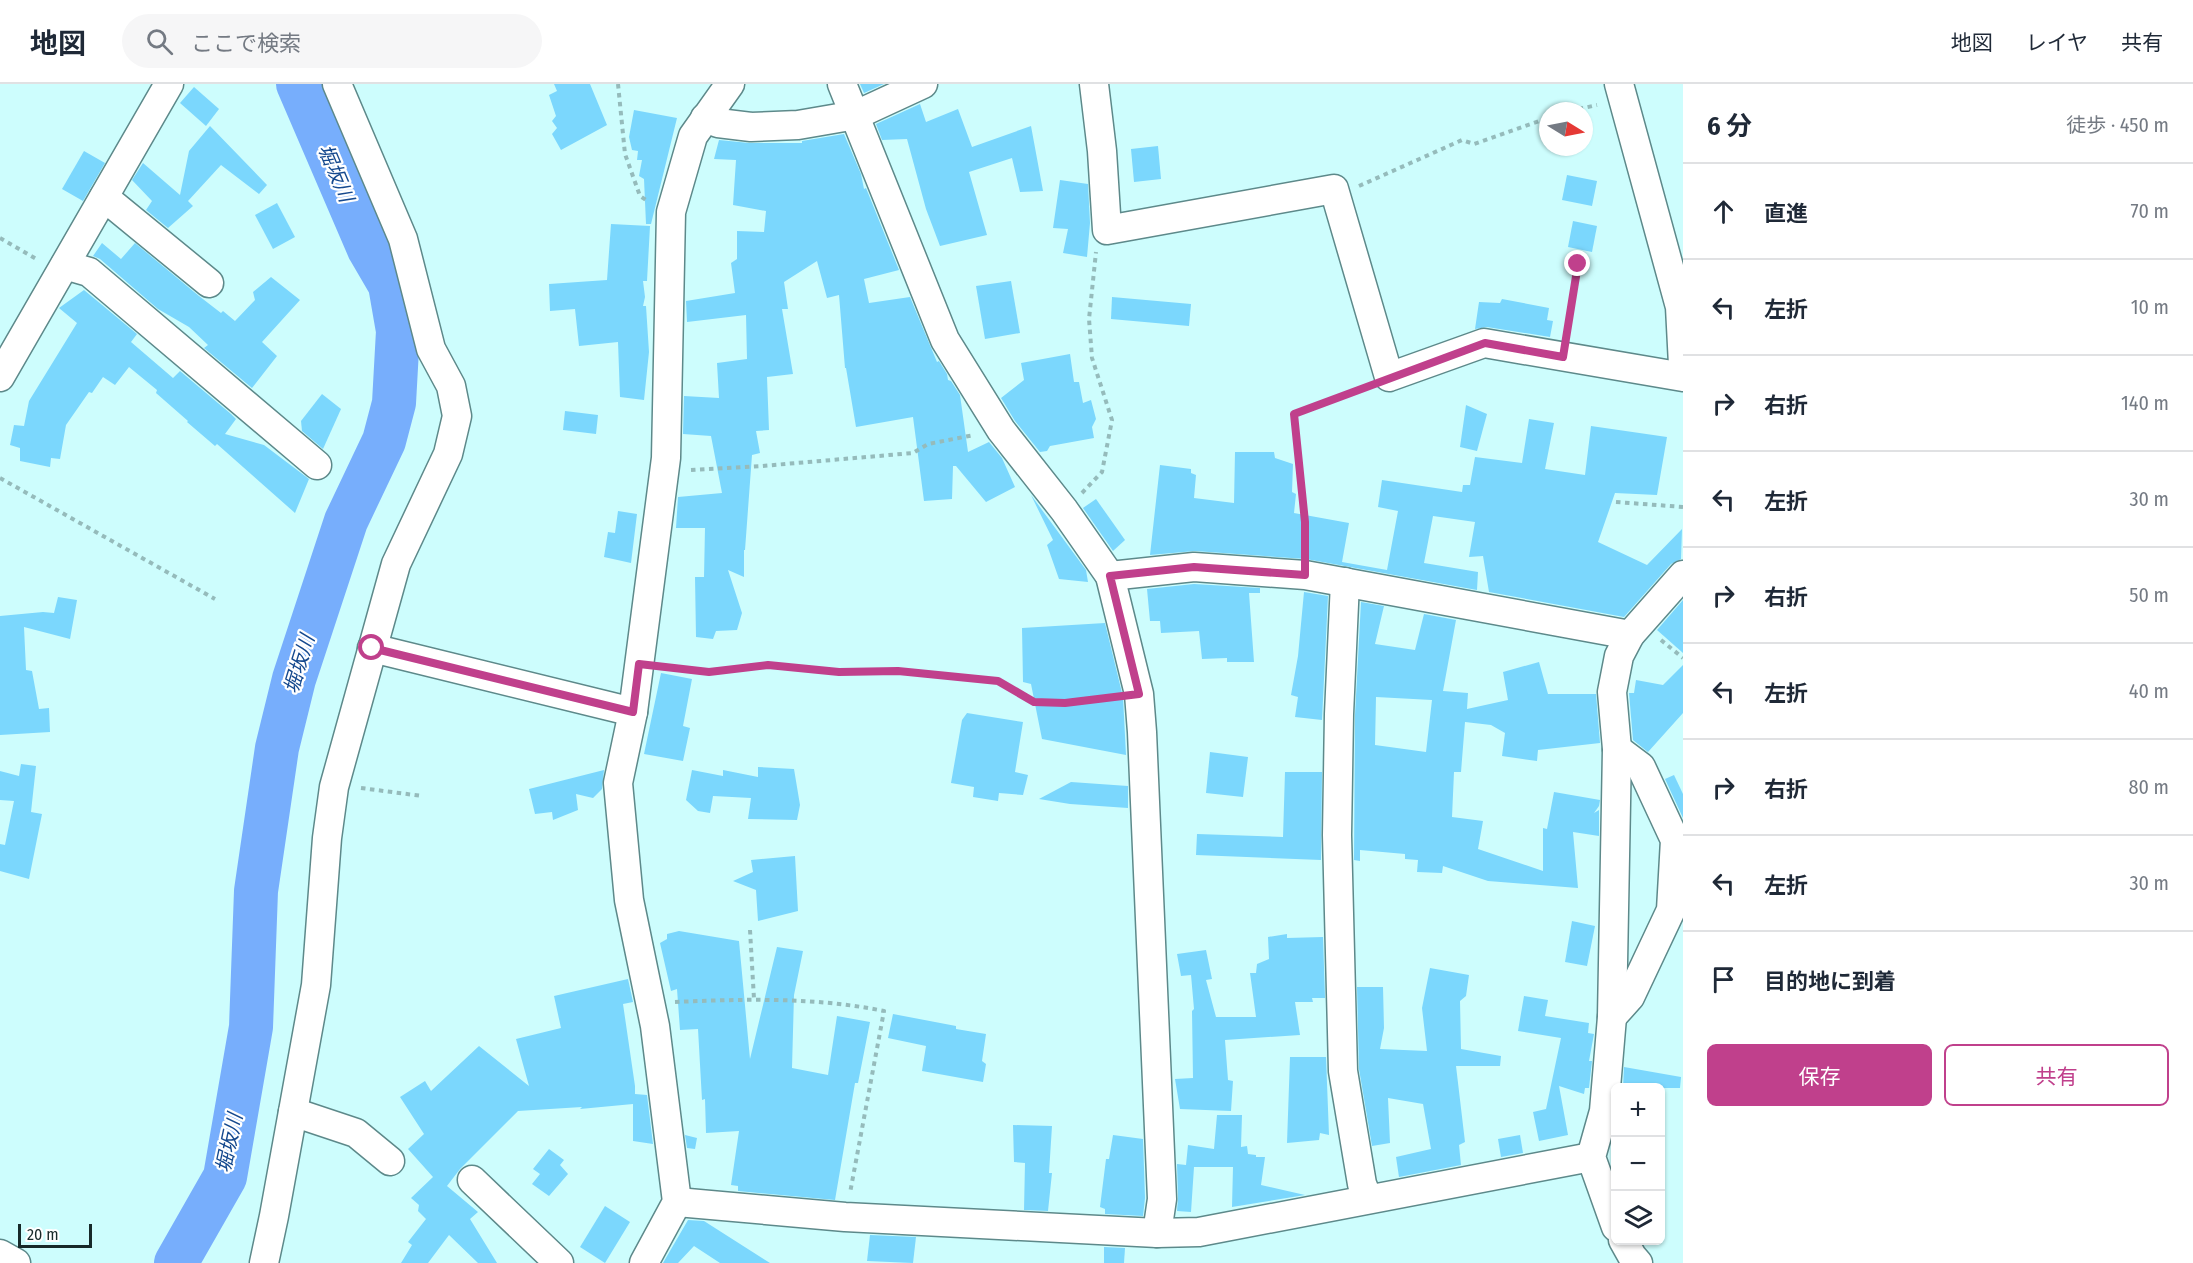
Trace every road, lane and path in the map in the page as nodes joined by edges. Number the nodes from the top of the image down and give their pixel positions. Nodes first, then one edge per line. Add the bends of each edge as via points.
1 (170, 84) edge
2 (337, 84) edge
3 (618, 84) edge
4 (730, 84) edge
5 (842, 84) edge
6 (923, 84) edge
7 (1094, 84) edge
8 (1619, 84) edge
9 (856, 115) junction
10 (705, 118) junction
11 (1539, 121) edge
12 (1336, 196) junction
13 (104, 197) junction
14 (671, 212) junction
15 (1107, 230) junction
16 (0, 238) edge
17 (1578, 264) dead end
18 (65, 265) junction
19 (209, 283) dead end
20 (1563, 357) junction
21 (1683, 365) edge
22 (0, 377) edge
23 (1389, 377) junction
24 (1683, 377) edge
25 (1001, 430) junction
26 (317, 465) dead end
27 (664, 471) junction
28 (0, 478) edge
29 (1616, 502) dead end
30 (1683, 507) edge
31 (1065, 510) junction
32 (1305, 575) junction
33 (1683, 575) edge
34 (1110, 576) junction
35 (1345, 582) junction
36 (215, 599) dead end
37 (1630, 635) junction
38 (372, 648) junction
39 (639, 664) junction
40 (1139, 694) junction
41 (633, 712) junction
42 (1617, 749) junction
43 (333, 787) junction
44 (422, 796) dead end
45 (1679, 838) edge
46 (750, 930) dead end
47 (754, 999) junction
48 (651, 1004) junction
49 (1612, 1017) junction
50 (293, 1112) junction
51 (1591, 1157) junction
52 (390, 1161) dead end
53 (472, 1180) dead end
54 (1368, 1199) junction
55 (677, 1202) junction
56 (1611, 1213) edge
57 (845, 1217) junction
58 (1157, 1233) junction
59 (1626, 1245) edge
60 (0, 1254) edge
61 (266, 1262) edge
62 (16, 1263) edge
63 (559, 1263) edge
64 (644, 1263) edge
65 (1638, 1263) edge

1 - 13 street
2 - 38 street via 403,239 431,349 452,386 457,416 448,454 396,564
3 - 14 path via 625,154 640,196
4 - 10 street
5 - 9 street
6 - 9 street
7 - 15 street
8 - 21 street via 1680,307
9 - 10 street via 798,125 751,127
9 - 25 street via 945,340
10 - 14 street via 693,135
11 - 12 path via 1474,144 1462,140
12 - 15 street via 1334,189
12 - 23 street
13 - 18 street
13 - 19 street
14 - 27 street
15 - 31 path via 1097,245 1089,319 1092,358 1112,420 1102,472
16 - 18 path via 42,262
17 - 20 path
18 - 22 street
18 - 26 street via 89,272
20 - 23 street via 1485,343
20 - 24 street
23 - 32 path via 1294,414 1305,522
25 - 27 path via 928,444 913,453
25 - 31 street
27 - 39 street
28 - 36 path
29 - 30 path
31 - 34 street
32 - 34 street via 1194,567
32 - 35 street
33 - 37 street
34 - 40 street
35 - 37 street
35 - 54 street via 1337,835 1343,1071 1362,1184
37 - 42 street via 1619,656 1612,692
38 - 41 street
38 - 43 street
39 - 40 path via 709,672 768,665 839,672 898,671 998,681 1034,702 1065,703
39 - 41 street
40 - 58 street via 1162,1199
41 - 48 street via 618,783 629,900
42 - 45 street via 1641,767
42 - 49 street
43 - 44 path via 369,787
43 - 50 street via 316,985
45 - 49 street via 1671,910 1630,997
46 - 47 path
47 - 48 path
47 - 57 path via 847,1004 884,1011
48 - 55 street
49 - 51 street via 1604,1111
50 - 52 street via 356,1133
50 - 61 street
51 - 54 street
51 - 56 street
53 - 63 street
54 - 58 street via 1199,1232
55 - 57 street
55 - 64 street
57 - 58 street
59 - 65 street
60 - 62 street

